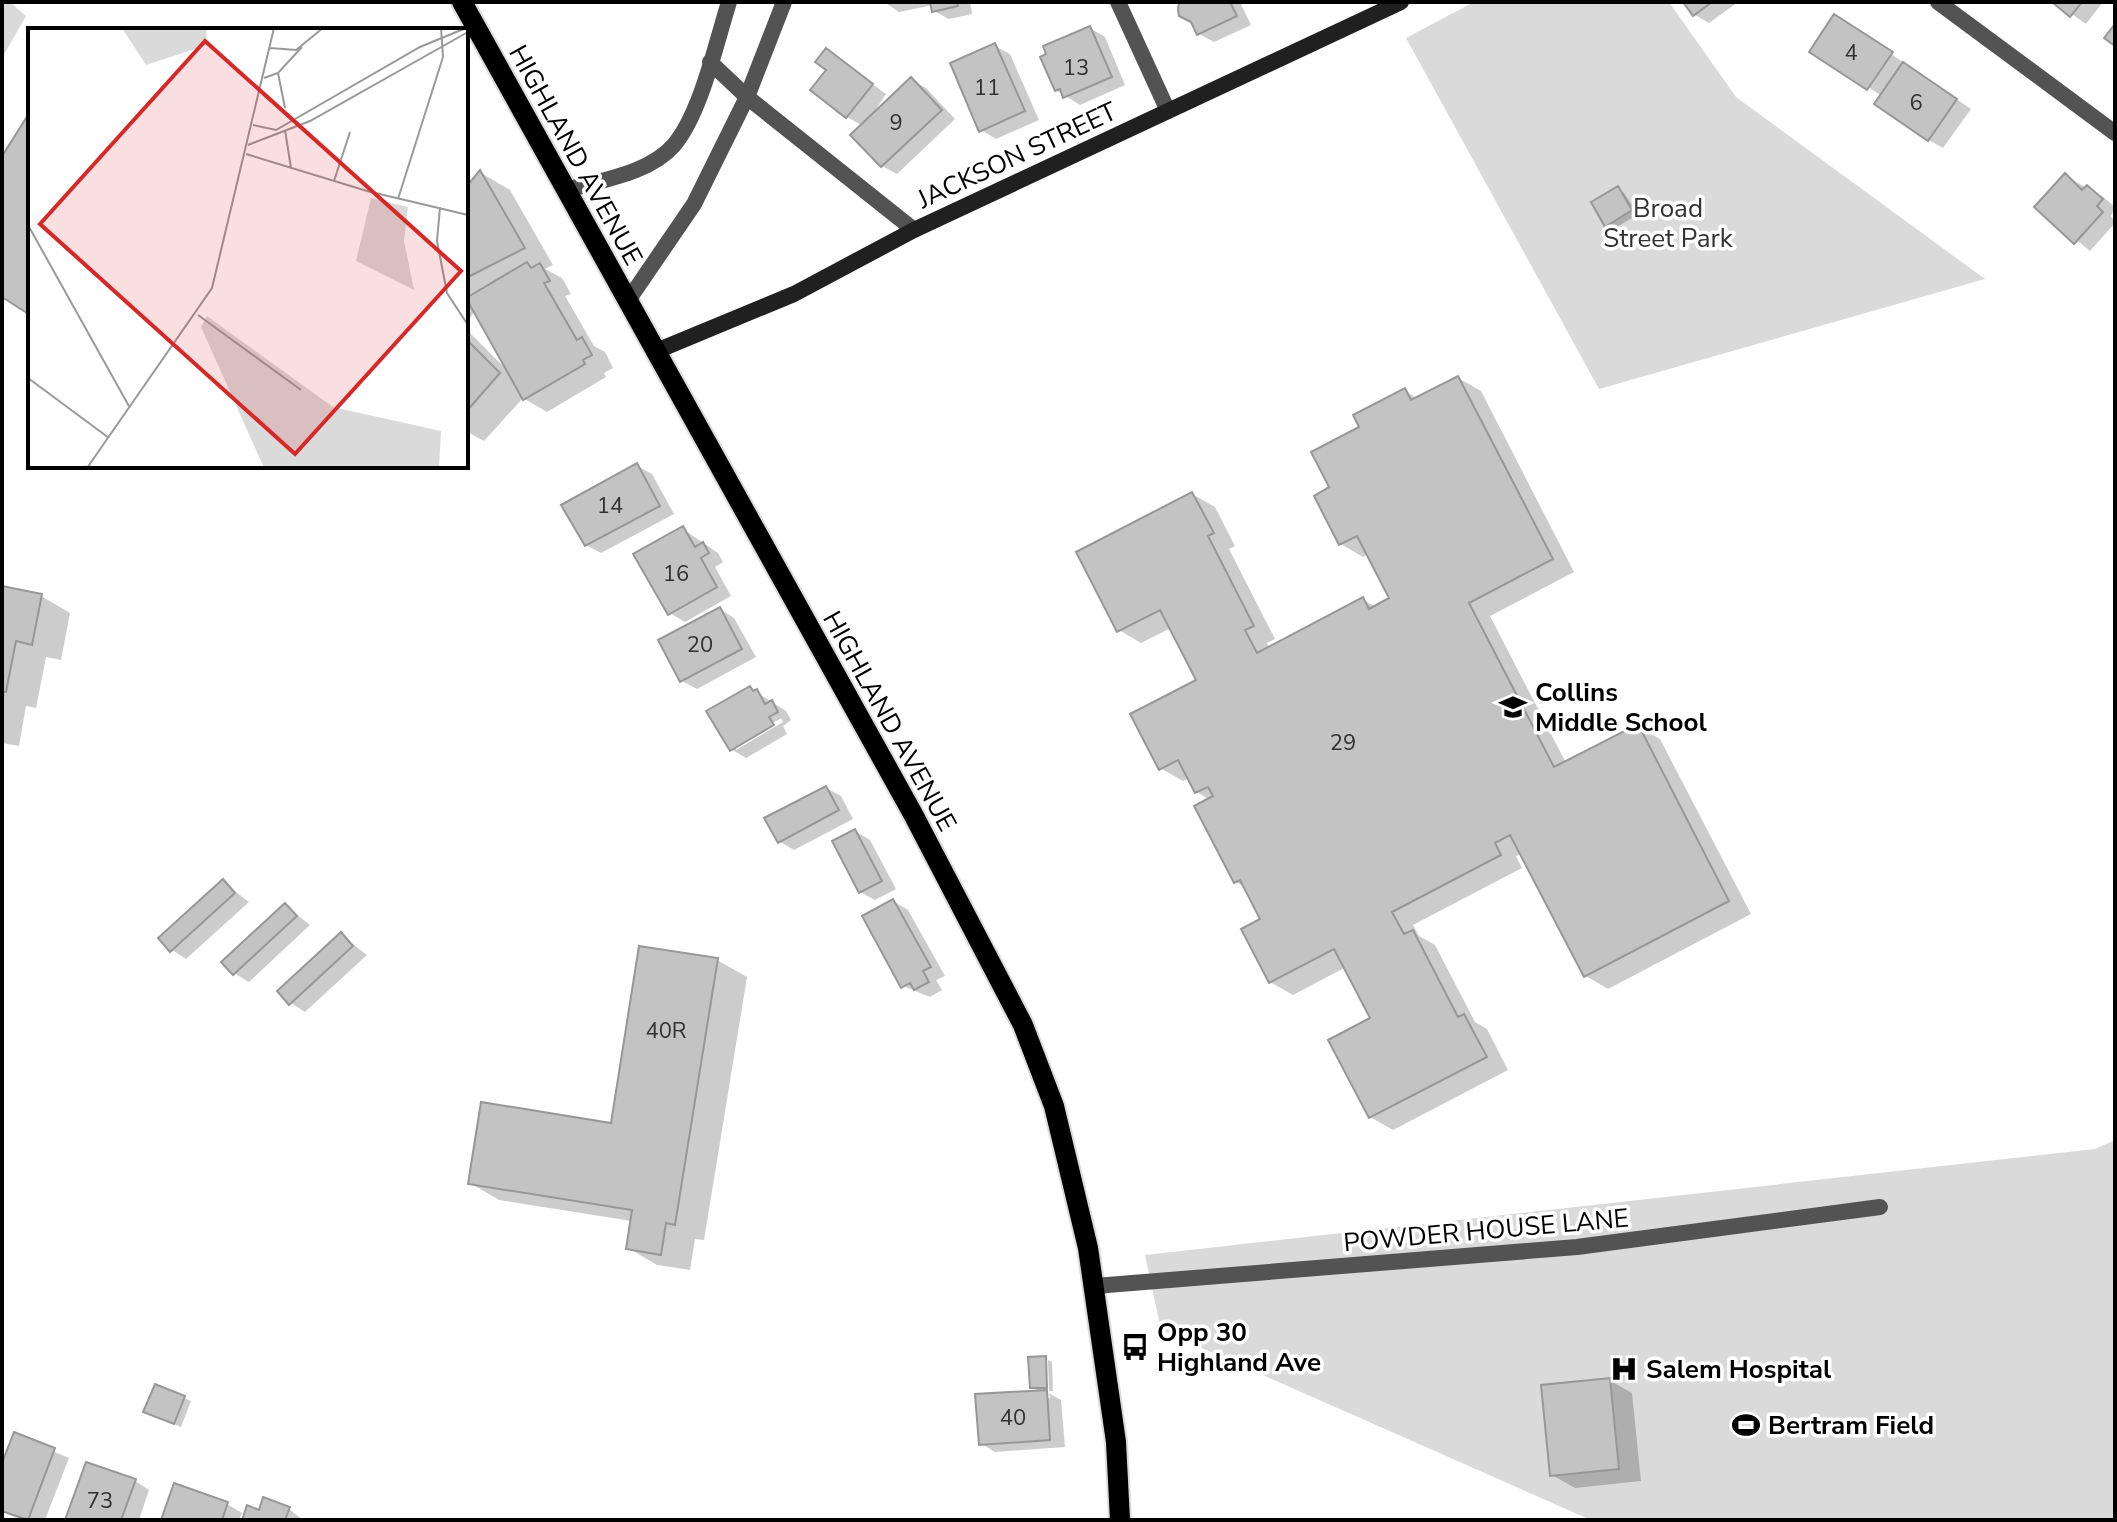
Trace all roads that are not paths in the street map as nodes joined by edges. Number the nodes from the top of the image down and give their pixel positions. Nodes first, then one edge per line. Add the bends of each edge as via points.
1 (462, 2) edge
2 (729, 2) edge
3 (784, 2) edge
4 (1118, 2) edge
5 (1401, 2) edge
6 (1938, 2) edge
7 (710, 62) junction
8 (747, 97) junction
9 (1168, 111) junction
10 (2115, 133) edge
11 (567, 190) junction
12 (914, 230) junction
13 (627, 302) junction
14 (654, 352) junction
15 (1880, 1207) dead end
16 (1095, 1286) junction
17 (1120, 1520) edge

1 - 11 main road, HIGHLAND AVENUE
2 - 7 street
3 - 8 street
4 - 9 street
5 - 9 main road, JACKSON STREET
6 - 10 street
7 - 8 street
7 - 11 street via 690,118 673,145 625,174
8 - 12 street
8 - 13 street via 694,204
9 - 12 main road, JACKSON STREET
11 - 13 main road, HIGHLAND AVENUE
12 - 14 main road, JACKSON STREET via 794,294
13 - 14 main road, HIGHLAND AVENUE
14 - 16 main road, HIGHLAND AVENUE via 913,814 1023,1025 1054,1106
15 - 16 street, POWDER HOUSE LANE via 1663,1238
16 - 17 main road, HIGHLAND AVENUE via 1116,1442

